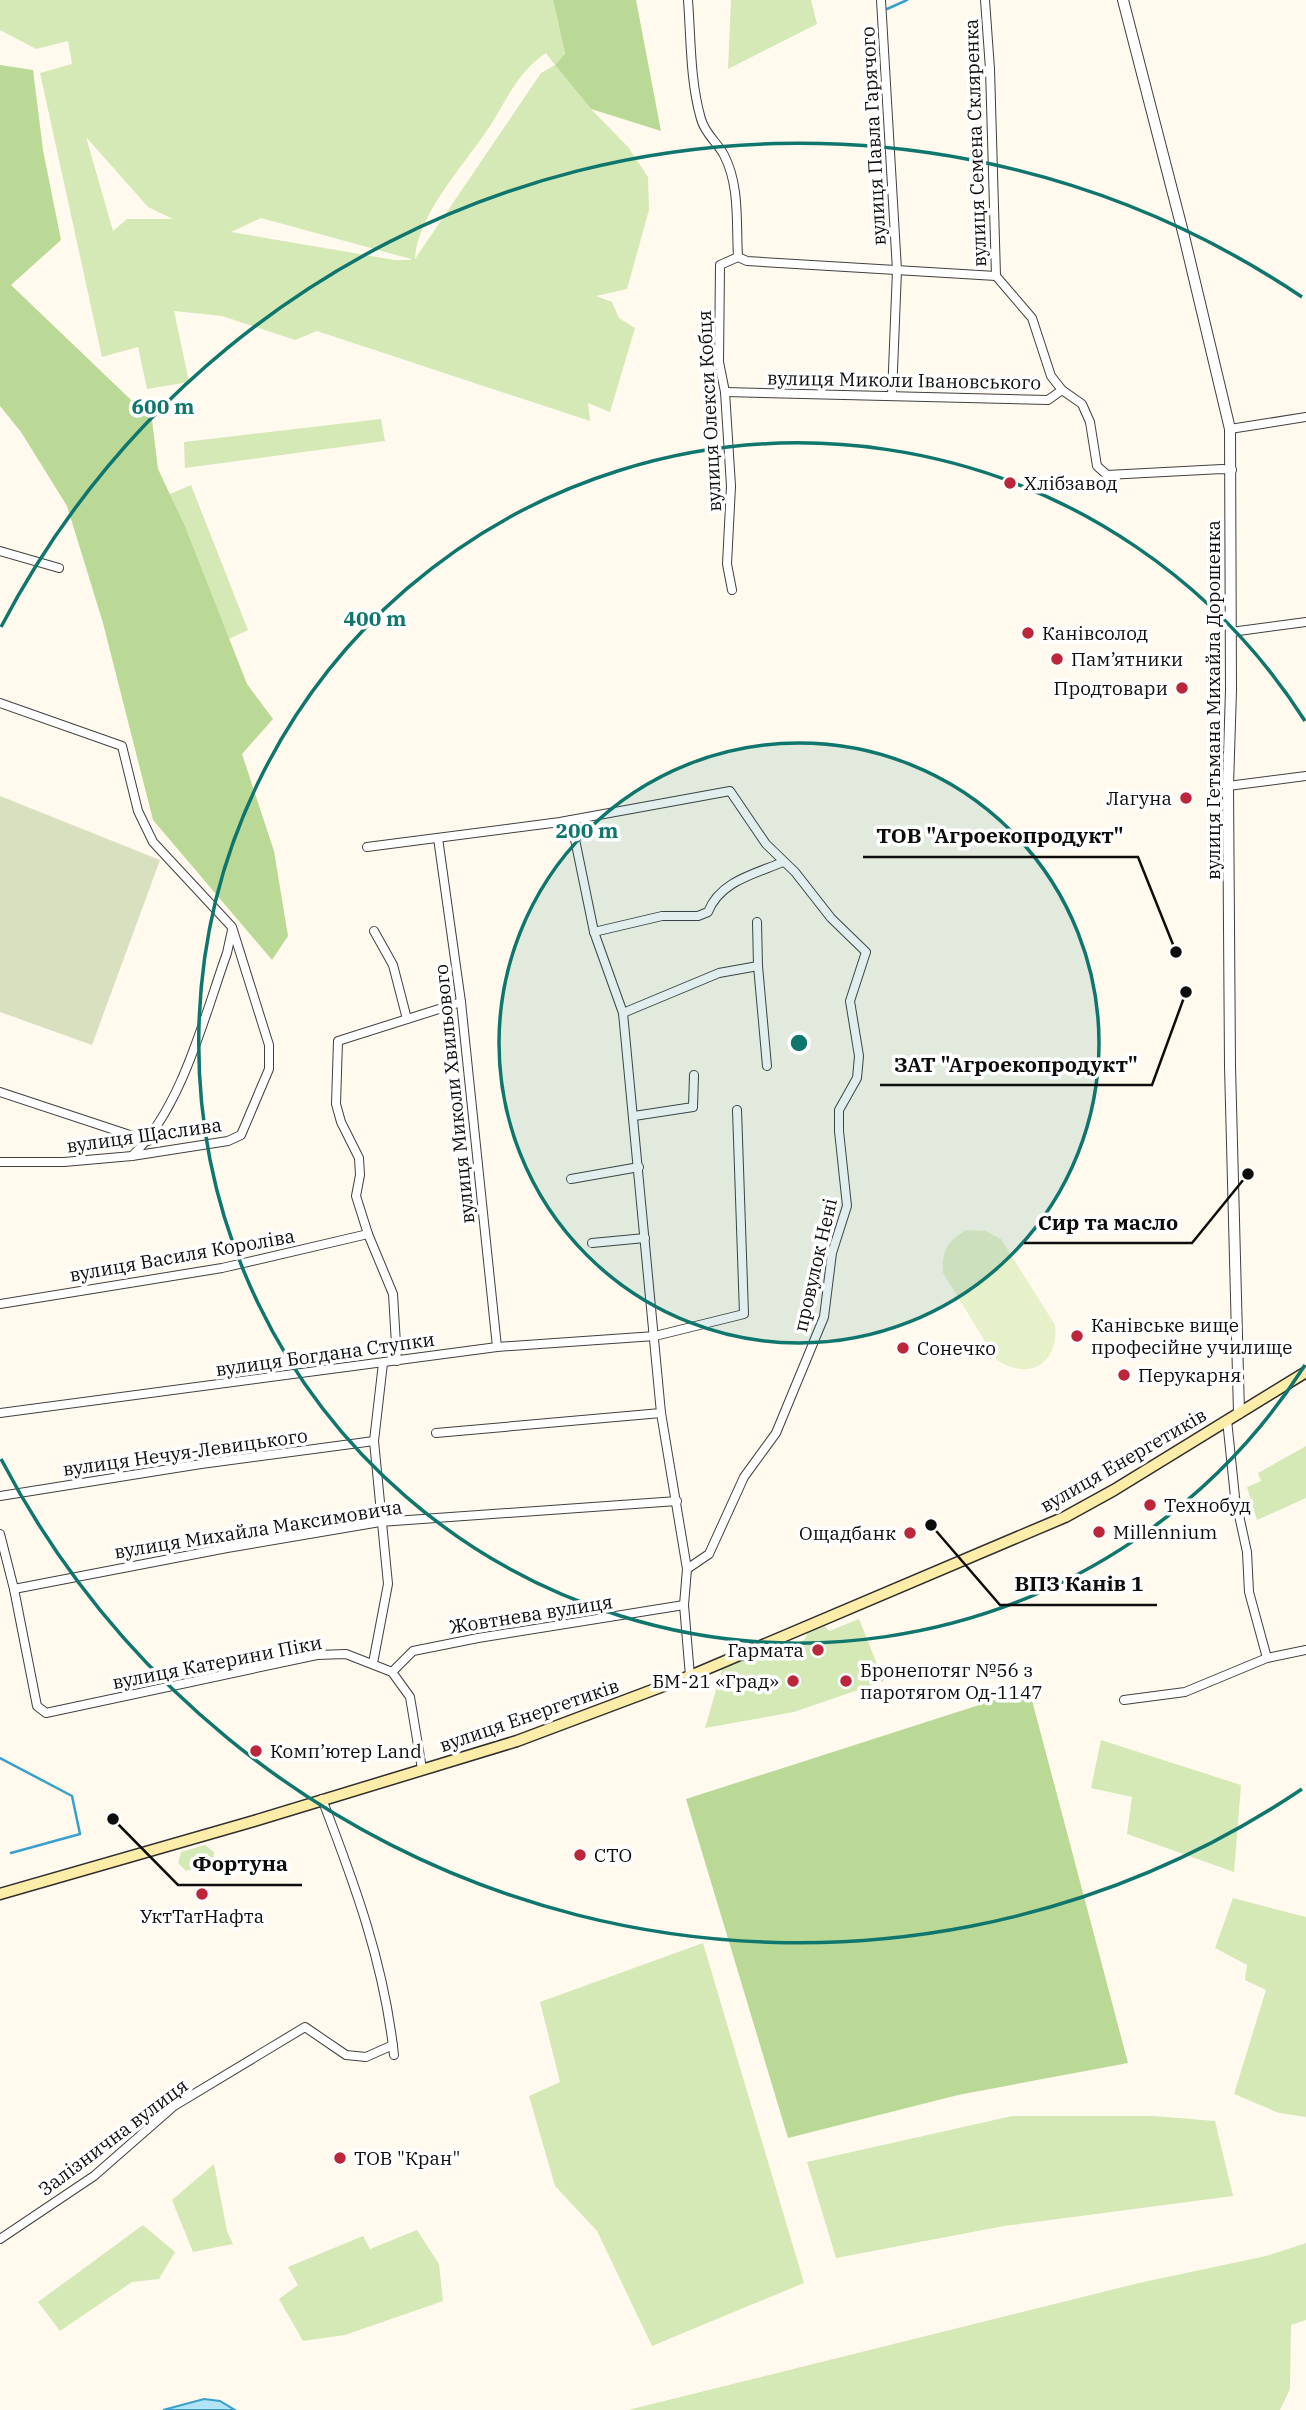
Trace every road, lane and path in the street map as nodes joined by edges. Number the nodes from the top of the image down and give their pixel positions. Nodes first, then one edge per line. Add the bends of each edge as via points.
1 (688, 0) edge
2 (881, 0) edge
3 (985, 0) edge
4 (1123, 0) edge
5 (738, 257) junction
6 (897, 270) junction
7 (996, 276) junction
8 (1062, 390) junction
9 (725, 392) junction
10 (892, 395) junction
11 (1306, 417) edge
12 (1230, 429) junction
13 (1232, 470) junction
14 (0, 551) edge
15 (59, 568) dead end
16 (732, 590) dead end
17 (1306, 622) edge
18 (1231, 632) junction
19 (0, 702) edge
20 (1306, 776) edge
21 (1228, 786) junction
22 (570, 820) junction
23 (438, 838) junction
24 (368, 847) dead end
25 (783, 862) junction
26 (757, 922) dead end
27 (232, 927) junction
28 (373, 931) dead end
29 (594, 932) junction
30 (758, 966) junction
31 (461, 1002) junction
32 (624, 1013) junction
33 (407, 1019) junction
34 (767, 1066) dead end
35 (694, 1075) dead end
36 (0, 1092) edge
37 (737, 1110) dead end
38 (634, 1116) junction
39 (148, 1141) junction
40 (132, 1156) junction
41 (0, 1162) edge
42 (639, 1167) junction
43 (570, 1180) dead end
44 (368, 1234) junction
45 (645, 1238) junction
46 (592, 1243) dead end
47 (0, 1304) edge
48 (655, 1336) junction
49 (497, 1347) junction
50 (397, 1361) junction
51 (383, 1363) junction
52 (1306, 1372) edge
53 (0, 1413) edge
54 (662, 1413) junction
55 (1239, 1413) junction
56 (1227, 1420) junction
57 (436, 1433) dead end
58 (374, 1441) junction
59 (0, 1496) edge
60 (677, 1501) junction
61 (380, 1522) junction
62 (0, 1534) edge
63 (687, 1569) junction
64 (14, 1588) junction
65 (684, 1605) junction
66 (1306, 1650) edge
67 (1267, 1658) junction
68 (373, 1663) junction
69 (392, 1672) junction
70 (690, 1676) junction
71 (1124, 1700) dead end
72 (422, 1769) junction
73 (322, 1800) junction
74 (0, 1894) edge
75 (393, 2045) junction
76 (394, 2055) dead end
77 (0, 2239) edge

1 - 5 street via 696,101 702,123 723,152 734,180
2 - 6 street, вулиця Павла Гарячого
3 - 7 street, вулиця Семена Скляренка
4 - 12 street, вулиця Гетьмана Михайла Дорошенка
5 - 6 street, вулиця Павла Гарячого
5 - 9 street, вулиця Олекси Кобця via 720,265 719,362
6 - 7 street, вулиця Павла Гарячого
6 - 10 street, вулиця Павла Гарячого
7 - 8 street, вулиця Семена Скляренка via 1032,318 1051,376
8 - 10 street, вулиця Миколи Івановського via 1048,400
8 - 13 street, вулиця Миколи Івановського via 1082,404 1090,422 1097,466 1107,475
9 - 10 street, вулиця Миколи Івановського
9 - 16 street, вулиця Олекси Кобця via 731,486 727,564
11 - 12 street
12 - 13 street, вулиця Гетьмана Михайла Дорошенка
13 - 18 street, вулиця Гетьмана Михайла Дорошенка
14 - 15 street
17 - 18 street
18 - 21 street, вулиця Гетьмана Михайла Дорошенка
19 - 27 street via 122,746 138,811 153,842
20 - 21 street
21 - 55 street, вулиця Гетьмана Михайла Дорошенка
22 - 23 street
22 - 25 street via 730,792
22 - 29 street
23 - 24 street
23 - 31 street, вулиця Миколи Хвильового
25 - 29 street via 723,888 708,912 698,916 662,916
25 - 63 street, провулок Нені via 866,952 850,1002 859,1056 857,1078 839,1110 847,1206 832,1253 824,1317 800,1380 776,1433 744,1477 709,1554
26 - 30 street
27 - 39 street via 228,953 177,1092
27 - 40 street, вулиця Щаслива via 269,1045 269,1069 241,1135
28 - 33 street via 393,965
29 - 32 street
30 - 32 street via 719,973
30 - 34 street
31 - 33 street
31 - 49 street, вулиця Миколи Хвильового
32 - 38 street
33 - 44 street via 338,1041 336,1104 359,1158 356,1196
35 - 38 street via 693,1107
36 - 39 street
37 - 48 street, вулиця Богдана Ступки via 744,1314
38 - 42 street
39 - 40 street
40 - 41 street, вулиця Щаслива
42 - 43 street
42 - 45 street
44 - 47 street, вулиця Василя Короліва via 222,1268
44 - 50 street via 393,1294
45 - 46 street
45 - 48 street
48 - 49 street, вулиця Богдана Ступки
48 - 54 street
49 - 50 street, вулиця Богдана Ступки
50 - 51 street, вулиця Богдана Ступки
51 - 53 street, вулиця Богдана Ступки
51 - 58 street
52 - 55 main road, вулиця Енергетиків
54 - 57 street
54 - 60 street
55 - 56 main road, вулиця Енергетиків
56 - 67 street via 1250,1592
56 - 70 main road, вулиця Енергетиків via 1065,1517
58 - 59 street, вулиця Нечуя-Левицького
58 - 61 street
60 - 61 street, вулиця Михайла Максимовича
60 - 63 street
61 - 64 street, вулиця Михайла Максимовича
61 - 68 street via 388,1584
62 - 64 street
63 - 65 street
64 - 68 street, вулиця Катерини Піки via 37,1706 46,1713 317,1655 346,1654
65 - 69 street, Жовтнева вулиця via 413,1651
65 - 70 street
66 - 67 street
67 - 71 street via 1185,1692
68 - 69 street, вулиця Катерини Піки
69 - 72 street via 410,1697
70 - 72 main road, вулиця Енергетиків via 517,1741
72 - 73 main road, вулиця Енергетиків
73 - 74 main road, вулиця Енергетиків
73 - 75 street via 369,1925
75 - 76 street
75 - 77 street, Залізнична вулиця via 366,2057 346,2055 305,2027 174,2106 94,2176

